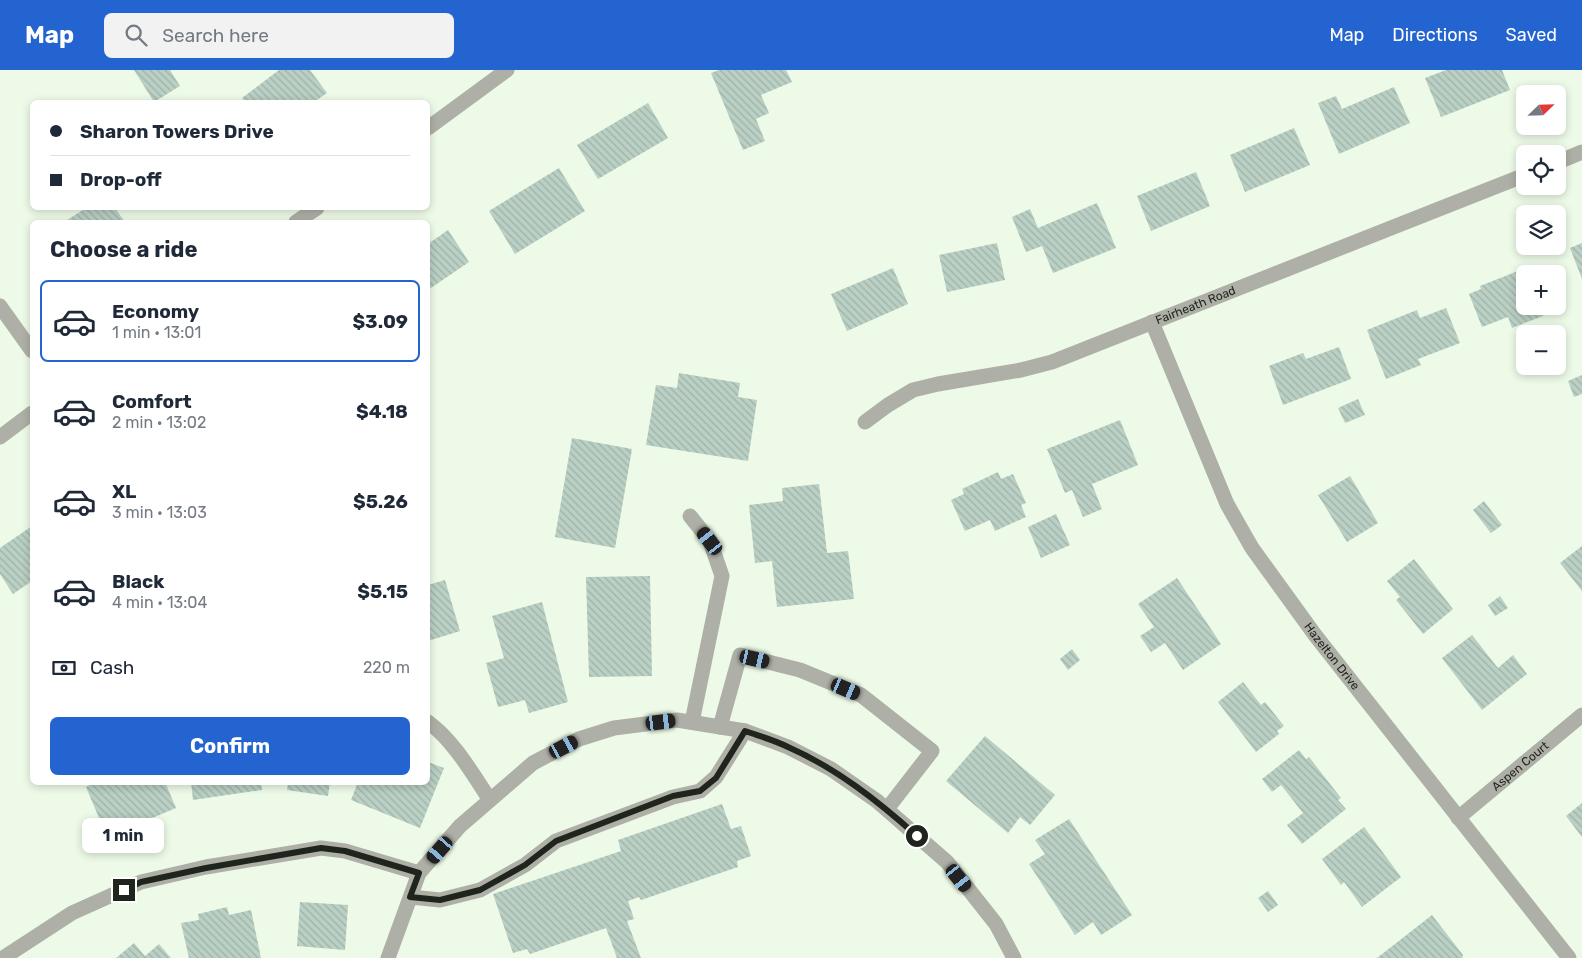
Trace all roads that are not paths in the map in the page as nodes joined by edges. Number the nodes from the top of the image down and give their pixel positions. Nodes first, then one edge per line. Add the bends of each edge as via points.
1 (507, 70) edge
2 (430, 127) edge
3 (1582, 152) edge
4 (1566, 159) edge
5 (1516, 179) edge
6 (314, 210) edge
7 (299, 220) edge
8 (0, 306) edge
9 (1152, 322) junction
10 (30, 348) edge
11 (30, 415) edge
12 (865, 422) dead end
13 (0, 437) edge
14 (690, 516) dead end
15 (1582, 715) edge
16 (692, 722) junction
17 (430, 724) edge
18 (720, 727) junction
19 (745, 731) junction
20 (490, 800) junction
21 (887, 809) junction
22 (1458, 818) junction
23 (419, 873) junction
24 (410, 897) junction
25 (3, 958) edge
26 (388, 958) edge
27 (1014, 958) edge
28 (1569, 958) edge

1 - 2 street
3 - 4 street
5 - 9 street, Fairheath Road
6 - 7 street
8 - 10 street
9 - 12 street, Fairheath Road via 1034,367 913,390
9 - 22 street, Hazelton Drive via 1228,504 1249,544 1315,635
11 - 13 street
14 - 16 street via 710,541 722,576
15 - 22 street, Aspen Court
16 - 18 street
16 - 20 street via 677,720 614,728 579,739 533,763
17 - 20 street via 461,759
18 - 19 street
18 - 21 street via 740,656 800,670 861,695 932,751
19 - 21 street via 788,747 831,770
19 - 24 street via 716,778 700,791 673,796 556,841 525,865 480,890 440,900
20 - 23 street via 460,826
21 - 27 street via 947,862 996,924
22 - 28 street, Hazelton Drive
23 - 24 street
23 - 25 street via 345,851 321,848 206,868 141,882 72,913
24 - 26 street

